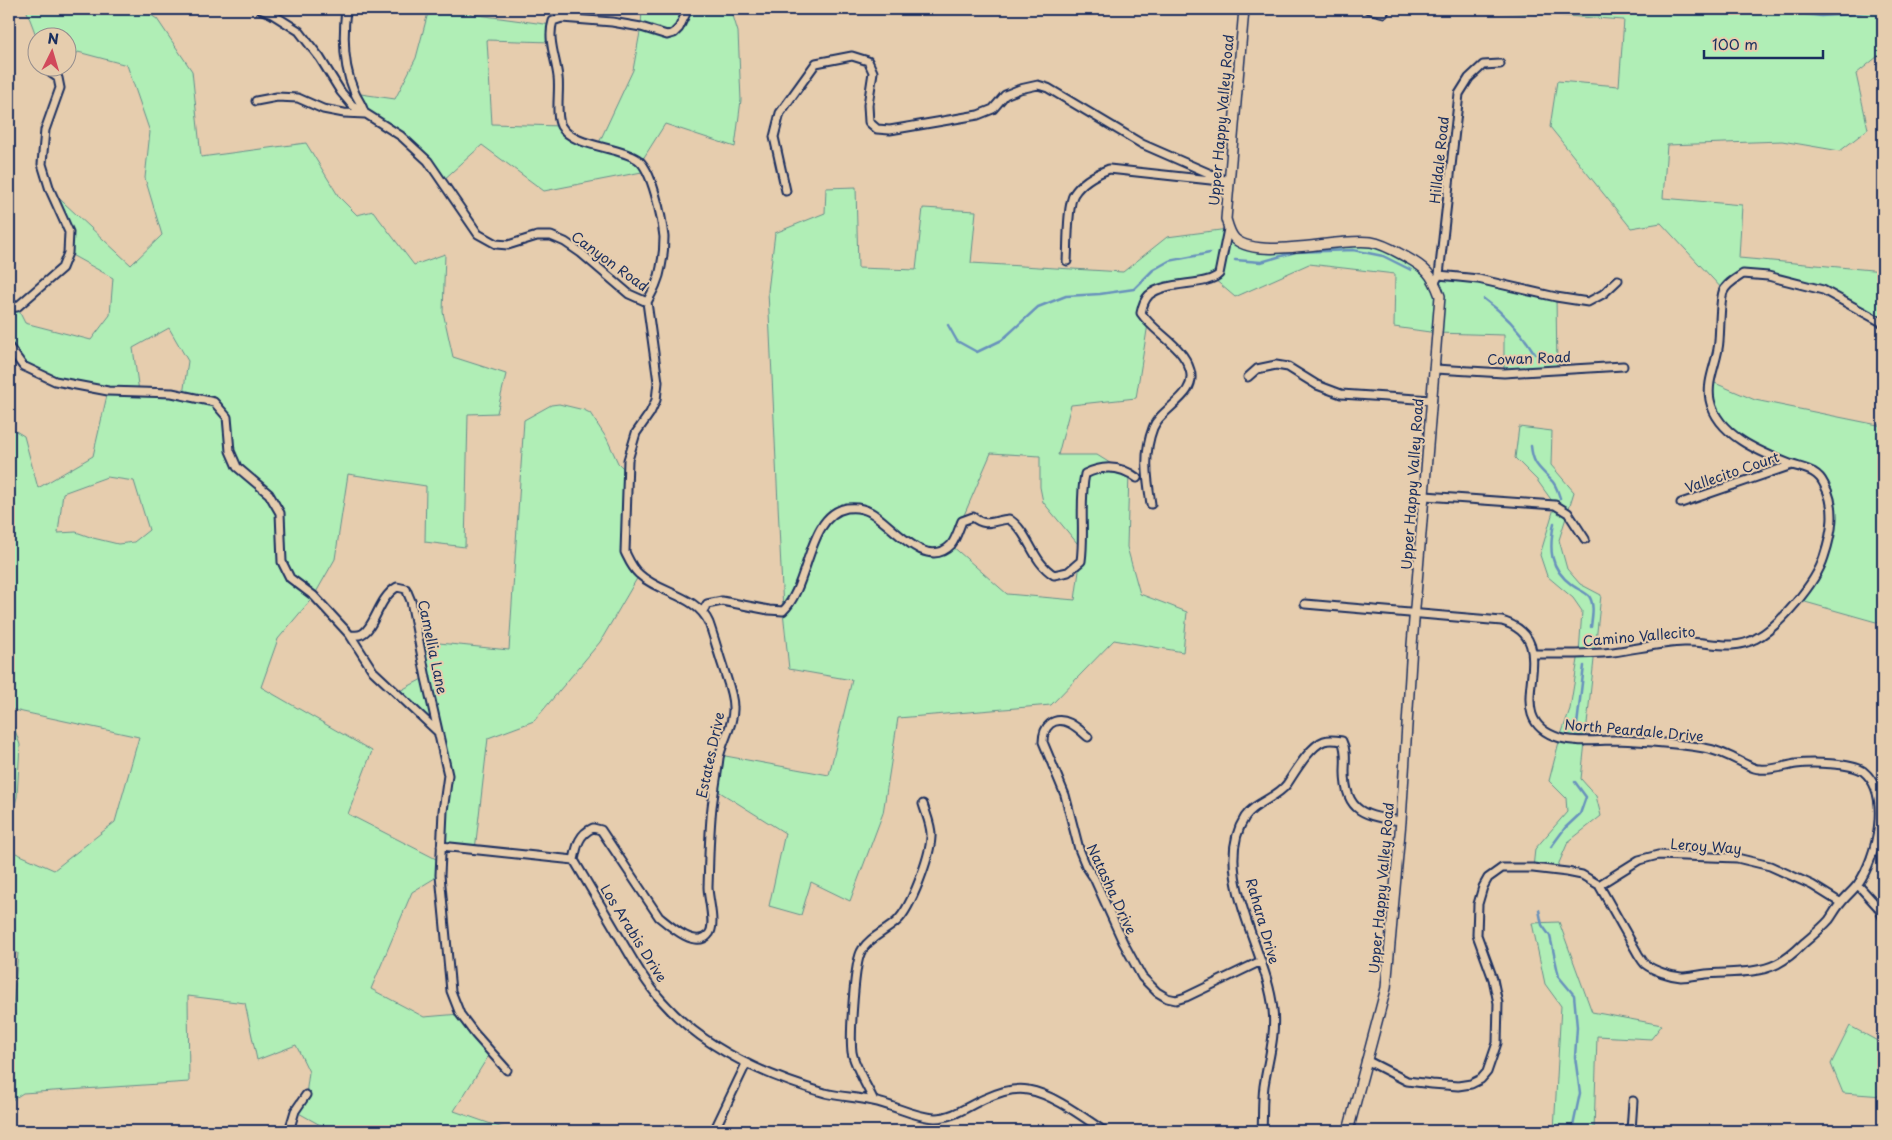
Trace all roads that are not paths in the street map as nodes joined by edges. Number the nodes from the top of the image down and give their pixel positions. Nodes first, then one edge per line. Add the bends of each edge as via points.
1 (260, 9) edge
2 (346, 9) edge
3 (688, 9) edge
4 (1244, 9) edge
5 (1368, 9) edge
6 (1384, 13) dead end
7 (1500, 64) dead end
8 (58, 78) edge
9 (256, 100) dead end
10 (365, 113) junction
11 (1229, 182) junction
12 (786, 191) dead end
13 (1228, 229) junction
14 (1067, 261) dead end
15 (1437, 278) junction
16 (1618, 280) dead end
17 (647, 302) junction
18 (9, 308) edge
19 (1883, 323) edge
20 (9, 347) edge
21 (1624, 366) dead end
22 (1435, 369) junction
23 (1248, 377) dead end
24 (1432, 400) junction
25 (1792, 465) junction
26 (1137, 478) dead end
27 (1425, 496) junction
28 (1681, 503) dead end
29 (1151, 504) dead end
30 (1585, 539) dead end
31 (1305, 604) dead end
32 (703, 611) junction
33 (1416, 613) junction
34 (350, 635) junction
35 (1533, 654) junction
36 (438, 733) junction
37 (1088, 737) dead end
38 (923, 804) dead end
39 (1401, 821) junction
40 (441, 846) junction
41 (574, 860) junction
42 (1599, 885) junction
43 (1858, 885) junction
44 (1841, 903) junction
45 (1883, 917) edge
46 (1261, 961) junction
47 (1366, 1060) junction
48 (746, 1064) junction
49 (507, 1070) dead end
50 (306, 1095) dead end
51 (1633, 1100) dead end
52 (874, 1101) junction
53 (289, 1131) edge
54 (714, 1131) edge
55 (1104, 1131) edge
56 (1262, 1131) edge
57 (1348, 1131) edge
58 (1631, 1131) edge

1 - 10 street, Canyon Road via 299,31 341,92 352,105
2 - 10 street via 343,29 349,77
3 - 17 street, Canyon Road via 679,28 667,35 612,22 562,18 553,21 552,25 551,42 558,78 561,126 570,136 637,159 648,171 664,238 661,268
4 - 11 street, Upper Happy Valley Road
5 - 6 street
7 - 15 street, Hilldale Road via 1483,66 1469,78 1459,94
8 - 18 street via 60,88 45,130 42,164 69,232 68,253 62,268 18,307
9 - 10 street via 298,98 323,109
10 - 17 street, Canyon Road via 402,136 428,161 474,229 486,240 508,244 550,236 565,242 630,294
11 - 12 street via 1142,144 1038,85 1005,95 993,109 978,115 890,130 877,129 869,122 873,72 868,61 852,56 816,63 780,112 774,137
11 - 13 street, Upper Happy Valley Road
11 - 14 street via 1128,170 1109,169 1098,173 1073,196
13 - 15 street via 1236,239 1249,246 1271,248 1344,242 1381,244
13 - 29 street via 1219,274 1214,279 1157,290 1148,296 1140,313 1148,324 1173,343 1190,370 1192,384 1160,415 1153,428 1145,468
15 - 16 street via 1478,280 1588,302
15 - 22 street, Upper Happy Valley Road via 1440,296
17 - 32 street via 658,382 656,400 636,433 628,460 625,552 639,575
19 - 25 street, Camino Vallecito via 1823,290 1768,276 1743,274 1724,291 1719,350 1710,380 1714,412 1738,438
20 - 34 street via 23,366 55,381 108,391 172,393 214,402 226,417 230,451 237,467 269,494 280,513 282,562 290,578 314,596
21 - 22 street, Cowan Road via 1504,373
22 - 24 street, Upper Happy Valley Road
23 - 24 street via 1256,369 1276,365 1341,394
24 - 27 street, Upper Happy Valley Road
25 - 28 street, Vallecito Court
25 - 35 street, Camino Vallecito via 1816,473 1824,483 1833,511 1830,539 1822,565 1798,600 1773,628 1738,645 1685,642 1610,652
26 - 32 street via 1118,468 1096,469 1085,474 1080,561 1068,572 1054,575 1045,569 1017,524 1009,519 993,523 980,522 973,517 962,521 951,544 940,552 924,551 902,539 871,512 848,508 834,512 823,523 797,589 783,611 722,600 707,604
27 - 30 street via 1555,505 1568,513
27 - 33 street, Upper Happy Valley Road
31 - 33 street, North Peardale Drive
32 - 41 street, Estates Drive via 733,707 720,755 712,809 708,892 712,929 701,939 691,938 672,928 660,916 601,830 593,828 582,834
33 - 35 street, North Peardale Drive via 1516,625 1527,635
33 - 39 street, Upper Happy Valley Road
34 - 36 street via 373,671
34 - 36 street, Camellia Lane via 360,635 368,629 388,592 397,587 406,589
35 - 43 street, North Peardale Drive via 1531,713 1545,731 1560,738 1703,747 1718,750 1756,770 1817,763 1863,771 1880,797 1882,815 1878,839
36 - 40 street, Camellia Lane via 448,775
37 - 46 street, Natasha Drive via 1074,725 1054,721 1046,727 1043,742 1065,795 1086,866 1142,977 1157,992 1176,1000
38 - 52 street via 931,837 926,864 898,921 874,936 861,951 856,971 852,1054
39 - 46 street, Rahara Drive via 1361,812 1350,800 1346,787 1345,747 1342,741 1330,740 1316,747 1285,787 1246,815 1236,839 1235,867 1240,895
39 - 47 street, Upper Happy Valley Road via 1386,988
40 - 41 street
40 - 49 street via 440,875 451,991 460,1014
41 - 48 street, Los Arabis Drive via 637,968 661,1001 687,1025
42 - 44 street, Leroy Way via 1639,860 1658,855 1737,858 1770,866 1812,885
42 - 44 street, North Peardale Drive via 1646,964 1682,977 1776,965 1829,920
42 - 47 street via 1582,875 1533,868 1502,868 1488,878 1478,904 1478,935 1498,1003 1498,1020 1496,1043 1487,1072 1481,1079 1458,1086 1407,1080
43 - 44 street, North Peardale Drive
43 - 45 street
46 - 56 street, Rahara Drive via 1274,1011
47 - 57 street, Upper Happy Valley Road
48 - 52 street, Los Arabis Drive via 825,1093
48 - 54 street
50 - 53 street via 295,1111
51 - 58 street
52 - 55 street, Los Arabis Drive via 934,1118 959,1112 1004,1091 1029,1090 1076,1112

